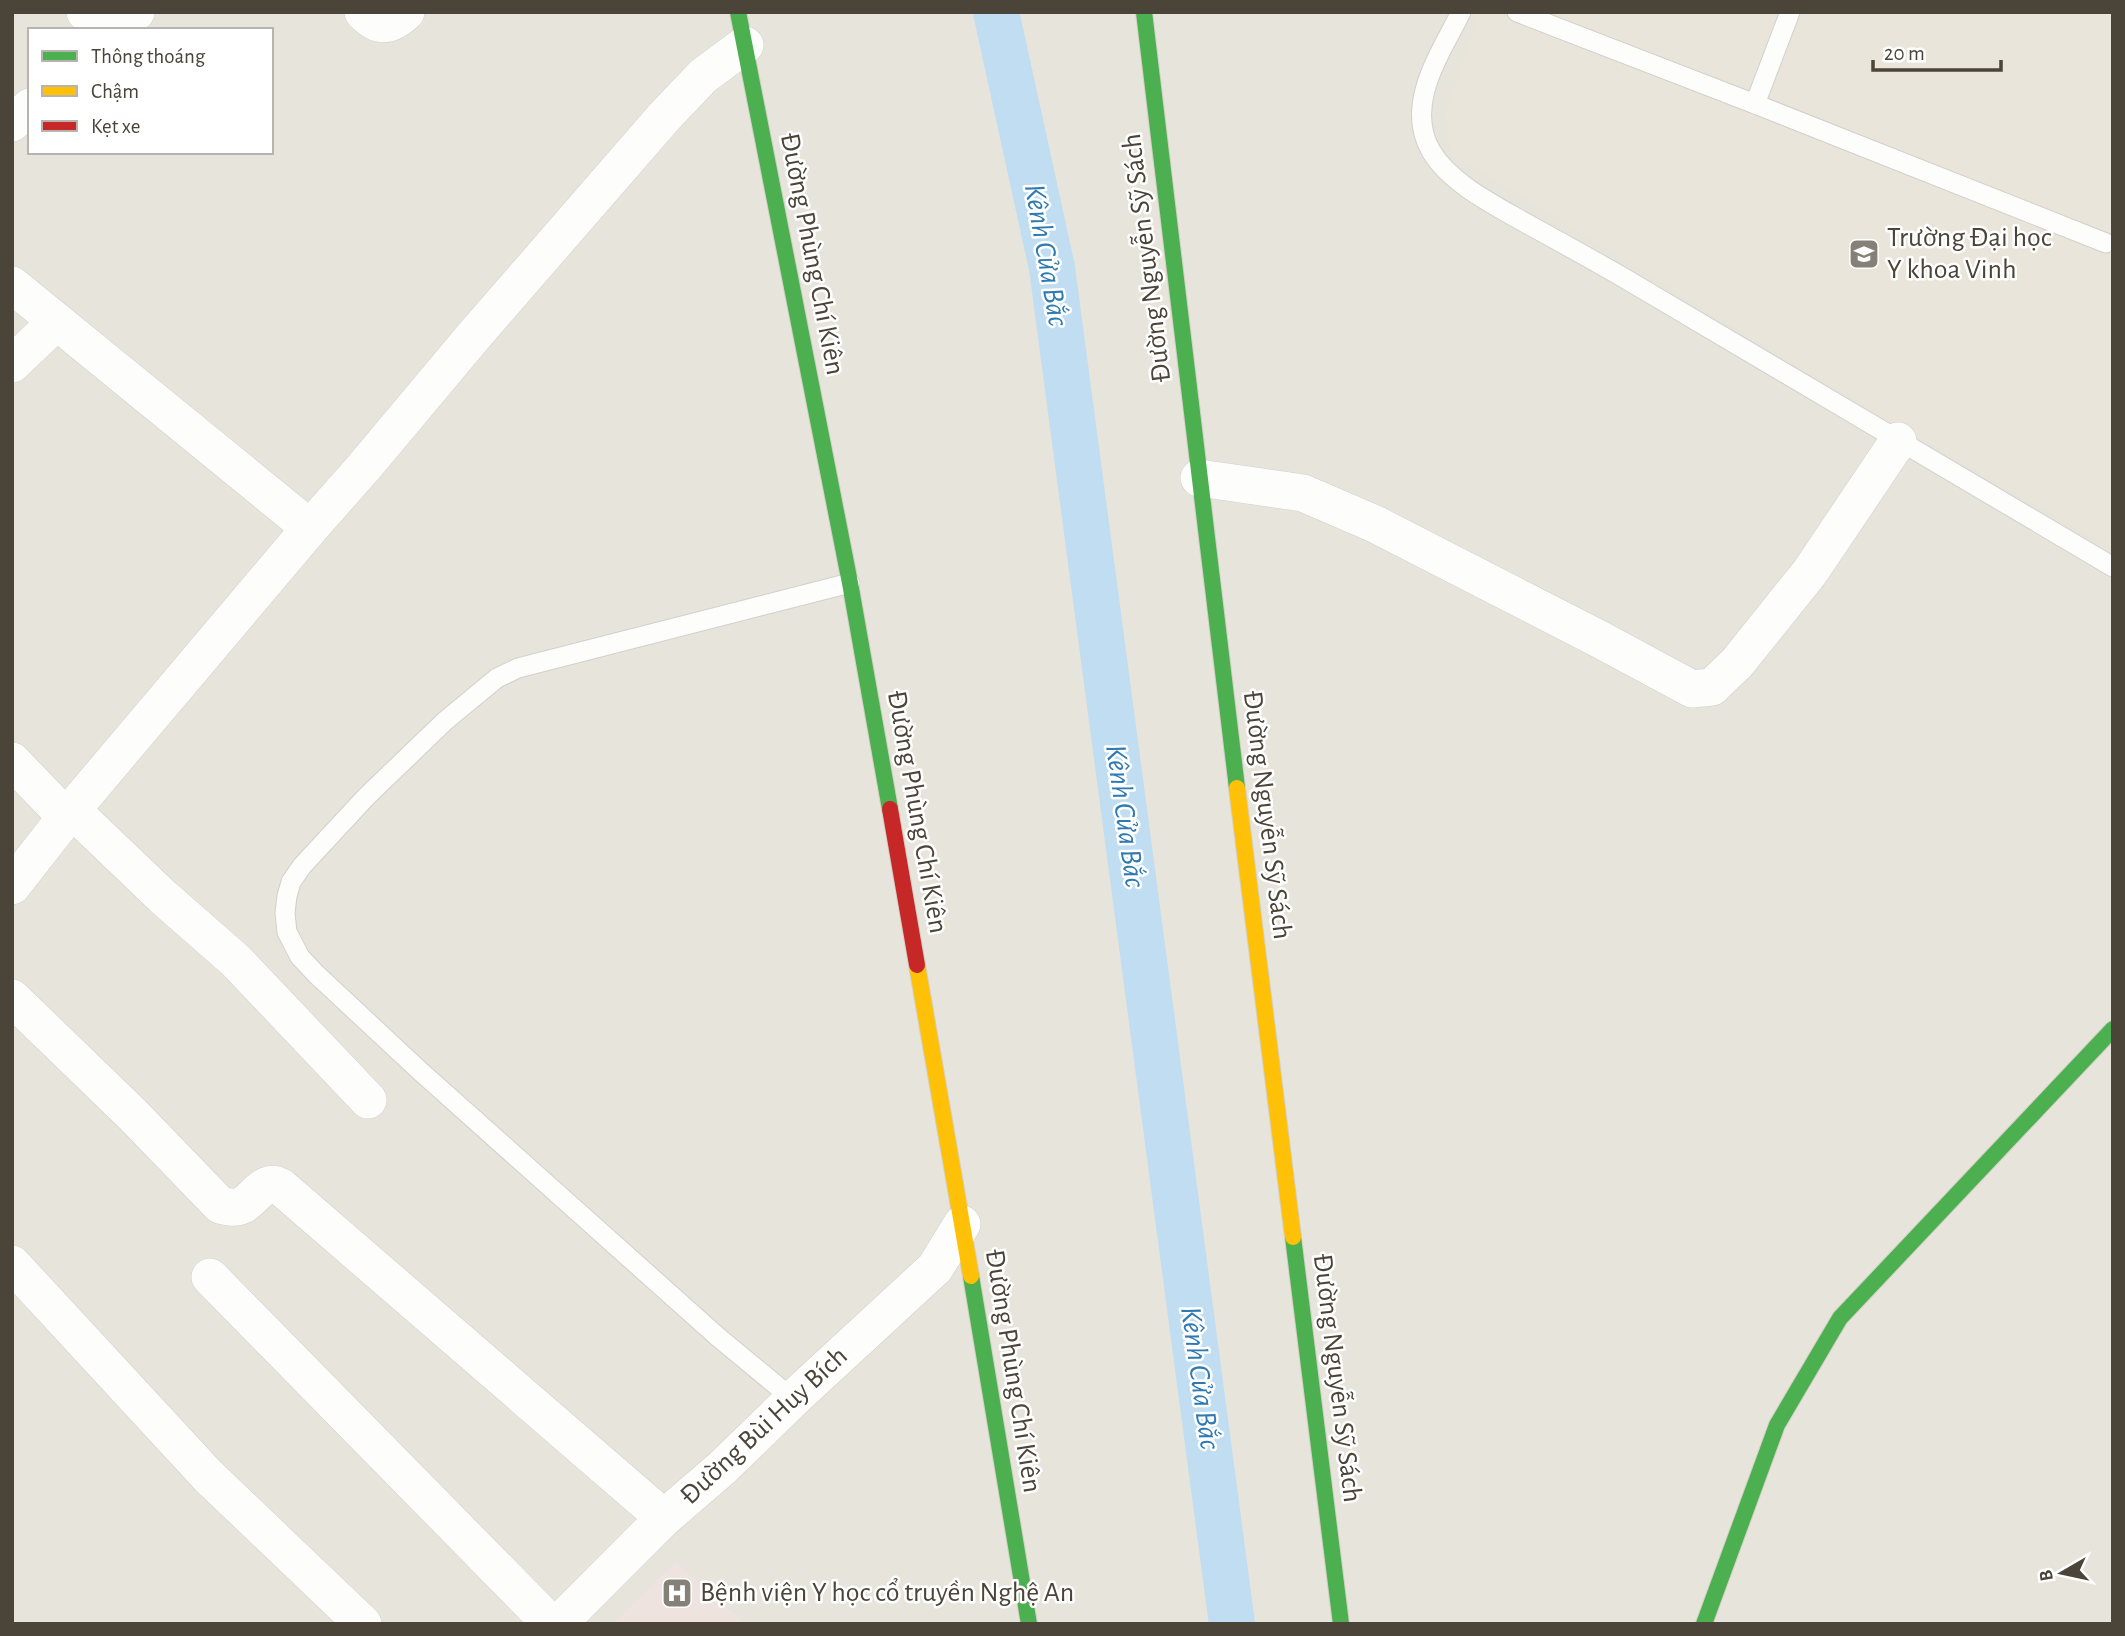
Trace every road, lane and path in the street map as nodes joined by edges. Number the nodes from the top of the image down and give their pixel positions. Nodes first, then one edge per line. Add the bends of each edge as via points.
1 (85, 12) edge
2 (135, 12) edge
3 (363, 12) edge
4 (406, 12) edge
5 (1144, 12) edge
6 (1461, 12) edge
7 (1517, 12) edge
8 (1790, 12) edge
9 (102, 28) edge
10 (118, 28) edge
11 (742, 28) edge
12 (1755, 104) junction
13 (28, 109) edge
14 (12, 123) edge
15 (2106, 243) dead end
16 (12, 285) edge
17 (56, 322) junction
18 (12, 364) edge
19 (1898, 441) junction
20 (1199, 478) junction
21 (310, 528) junction
22 (2113, 567) edge
23 (850, 583) junction
24 (12, 761) edge
25 (69, 814) junction
26 (12, 886) edge
27 (12, 998) edge
28 (2113, 1029) edge
29 (368, 1100) dead end
30 (962, 1224) junction
31 (12, 1264) edge
32 (211, 1277) dead end
33 (793, 1399) junction
34 (664, 1518) junction
35 (363, 1624) edge
36 (551, 1624) edge
37 (558, 1624) edge
38 (1029, 1624) edge
39 (1341, 1624) edge
40 (1704, 1624) edge

1 - 9 street
2 - 10 street
3 - 4 street via 385,24
5 - 20 street, Đường Nguyễn Sỹ Sách
6 - 19 lane via 1426,86 1421,111 1425,139 1451,176
7 - 12 lane
8 - 12 lane
11 - 21 street
11 - 23 street, Đường Phùng Chí Kiên
12 - 15 lane
13 - 14 street
16 - 17 street
17 - 18 street
17 - 21 street
19 - 20 street via 1810,572 1737,663 1712,687 1703,689 1692,689 1375,524 1303,493
19 - 22 lane
20 - 39 street, Đường Nguyễn Sỹ Sách
21 - 25 street
23 - 30 street, Đường Phùng Chí Kiên
23 - 33 lane via 518,668 497,678 366,797 302,866 291,882 285,913 293,945 316,974 697,1319
24 - 25 street
25 - 26 street
25 - 29 street via 236,961
27 - 34 street via 220,1205 241,1206 268,1184 281,1187
28 - 40 street via 1840,1318 1777,1425
30 - 33 street, Đường Bùi Huy Bích via 936,1268
30 - 38 street, Đường Phùng Chí Kiên
31 - 35 street via 208,1476
32 - 36 street
33 - 34 street, Đường Bùi Huy Bích
34 - 37 street, Đường Bùi Huy Bích

